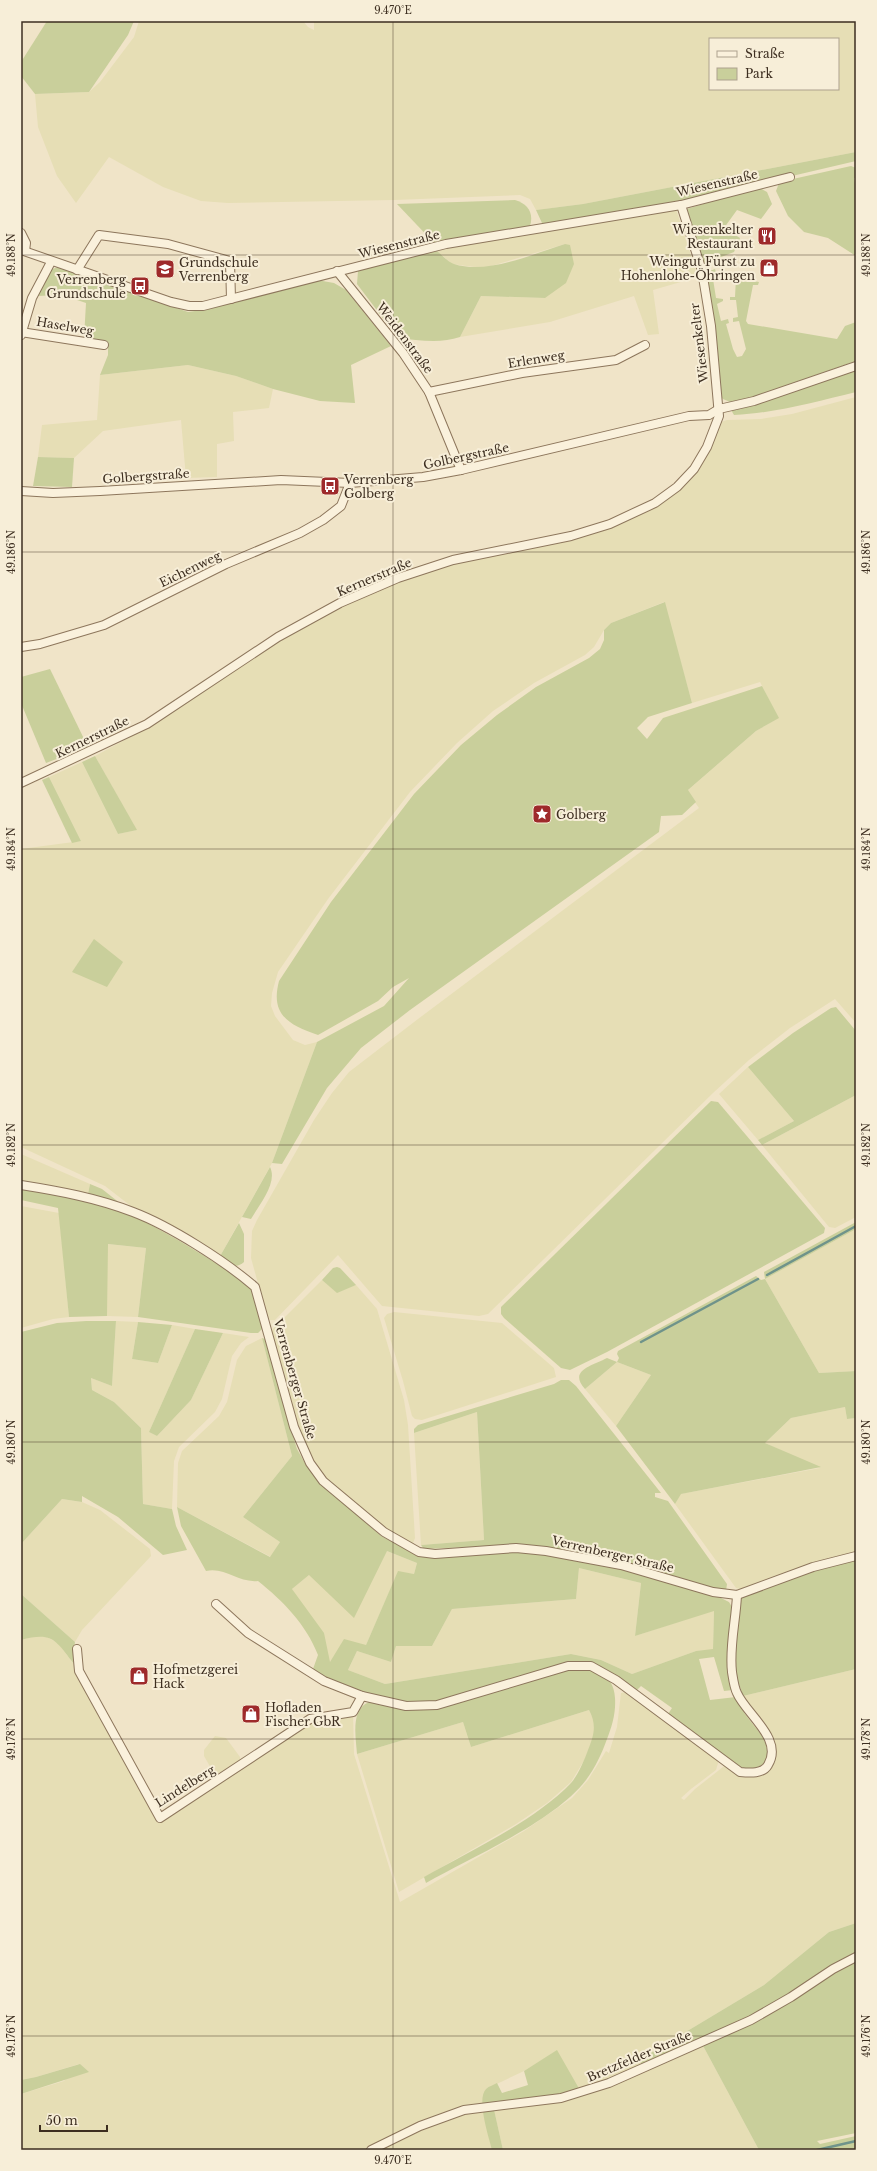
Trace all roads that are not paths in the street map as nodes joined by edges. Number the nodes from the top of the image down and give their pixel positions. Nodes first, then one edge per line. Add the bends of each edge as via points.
1 (790, 177) dead end
2 (681, 205) junction
3 (21, 233) edge
4 (23, 251) edge
5 (51, 262) junction
6 (77, 270) junction
7 (337, 271) junction
8 (231, 299) junction
9 (21, 333) edge
10 (104, 345) dead end
11 (645, 345) dead end
12 (856, 366) edge
13 (429, 392) junction
14 (719, 410) junction
15 (462, 470) junction
16 (350, 483) junction
17 (21, 490) edge
18 (21, 647) edge
19 (21, 783) edge
20 (21, 1186) edge
21 (856, 1556) edge
22 (737, 1595) junction
23 (216, 1604) dead end
24 (77, 1649) dead end
25 (362, 1696) junction
26 (856, 1957) edge
27 (371, 2150) edge

1 - 2 street, Wiesenstraße
2 - 7 street, Wiesenstraße via 446,244
2 - 14 street, Wiesenkelter via 702,271
3 - 4 street via 26,243
4 - 5 street, Wiesenstraße
5 - 6 street, Wiesenstraße
5 - 9 street via 32,298
6 - 8 street, Wiesenstraße via 189,306 203,306
6 - 8 street via 99,235 168,244 230,261
7 - 8 street, Wiesenstraße
7 - 13 street, Weidenstraße via 403,352
9 - 10 street, Haselweg
11 - 13 street, Erlenweg via 616,360 522,373
12 - 14 street, Golbergstraße via 754,401
13 - 15 street, Weidenstraße
14 - 15 street, Golbergstraße via 709,415 689,416
14 - 19 street, Kernerstraße via 716,428 694,468 677,487 655,502 610,524 571,536 453,560 398,578 347,600 278,637 147,724
15 - 16 street, Golbergstraße via 423,477
16 - 17 street, Golbergstraße via 281,480 53,493
16 - 18 street, Eichenweg via 341,506 300,533 226,564 104,625
20 - 22 street, Verrenberger Straße via 95,1199 134,1212 182,1237 255,1287 294,1426 310,1463 323,1481 342,1498 400,1542 419,1552 435,1554 510,1549 546,1551 621,1565 713,1592
21 - 22 street, Verrenberger Straße via 813,1567
22 - 25 street via 732,1649 732,1671 736,1692 770,1739 772,1750 768,1766 757,1772 740,1772 616,1680 591,1666 568,1666 437,1705 406,1706
23 - 25 street via 248,1633 324,1681
24 - 25 street, Lindelberg via 79,1671 160,1818 310,1719 353,1712
26 - 27 street, Bretzfelder Straße via 751,2020 609,2083 561,2098 464,2110 420,2126

